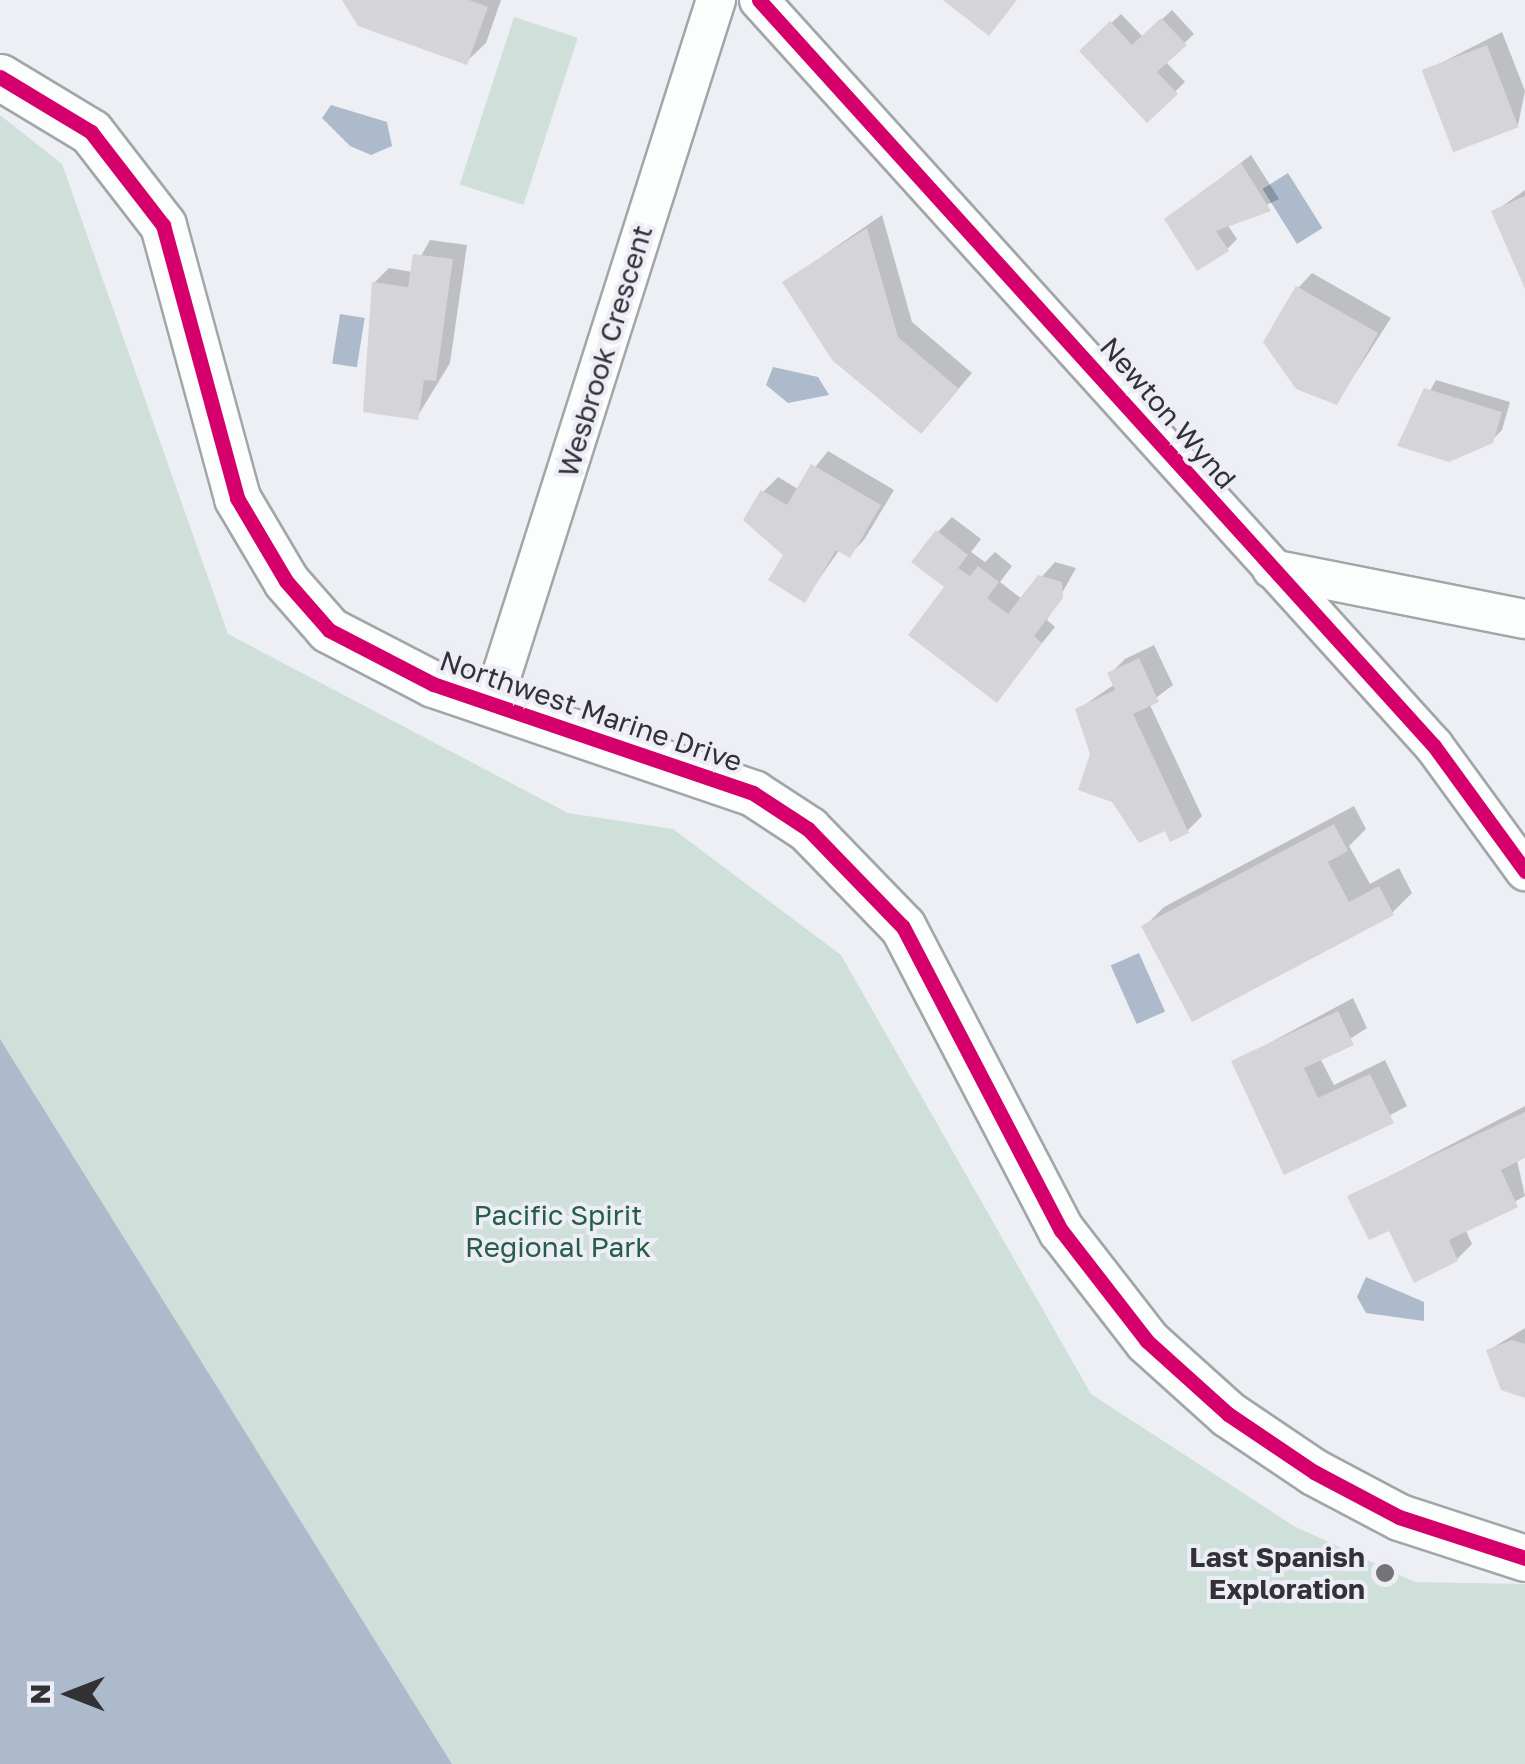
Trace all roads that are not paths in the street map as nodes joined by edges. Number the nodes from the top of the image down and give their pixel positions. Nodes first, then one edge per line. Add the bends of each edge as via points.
1 (716, 0) edge
2 (759, 0) edge
3 (0, 77) edge
4 (1272, 569) junction
5 (1525, 619) edge
6 (493, 702) junction
7 (1525, 870) edge
8 (1525, 1558) edge

1 - 6 street, Wesbrook Crescent
2 - 4 street, Newton Wynd via 916,162
3 - 6 street, Northwest Marine Drive via 91,132 164,225 237,498 286,581 353,646
4 - 5 street
4 - 7 street, Newton Wynd via 1434,746
6 - 8 street, Northwest Marine Drive via 691,768 808,829 903,927 1062,1230 1147,1342 1314,1472 1399,1517

